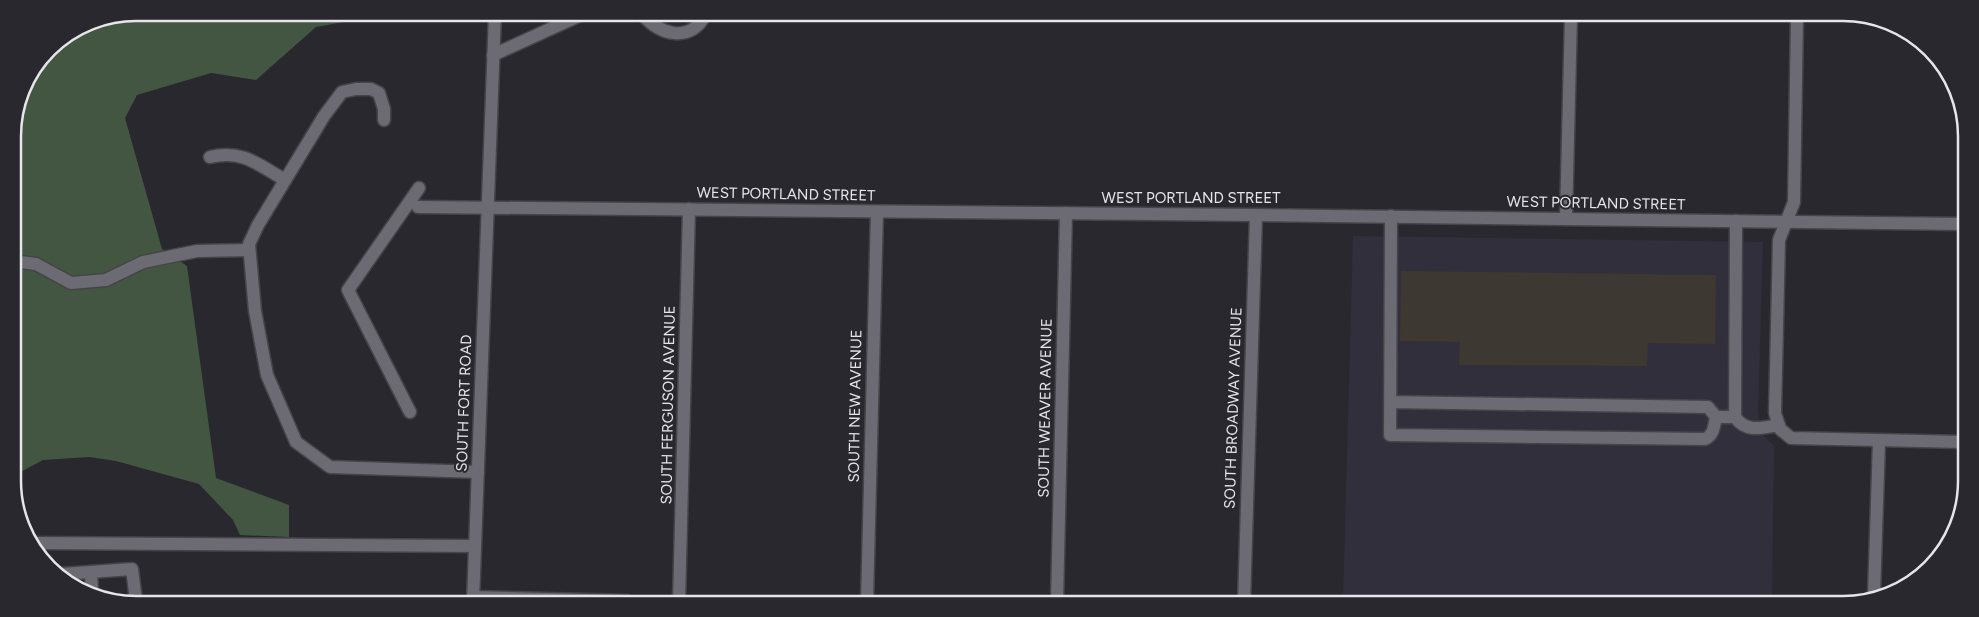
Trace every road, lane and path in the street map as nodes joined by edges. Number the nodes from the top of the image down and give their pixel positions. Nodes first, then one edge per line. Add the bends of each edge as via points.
1 (495, 21) edge
2 (568, 21) edge
3 (650, 21) edge
4 (702, 21) edge
5 (1571, 21) edge
6 (1797, 21) edge
7 (493, 55) junction
8 (384, 120) dead end
9 (210, 157) dead end
10 (285, 180) junction
11 (419, 188) dead end
12 (488, 206) junction
13 (418, 207) dead end
14 (688, 209) junction
15 (876, 212) junction
16 (1066, 214) junction
17 (1256, 215) junction
18 (1391, 216) junction
19 (1566, 219) junction
20 (1736, 221) junction
21 (1786, 222) junction
22 (1958, 224) edge
23 (249, 250) junction
24 (21, 262) edge
25 (1390, 402) junction
26 (410, 412) dead end
27 (1716, 417) junction
28 (1735, 417) junction
29 (1780, 427) junction
30 (1879, 441) junction
31 (1958, 442) edge
32 (478, 472) junction
33 (40, 543) edge
34 (475, 546) junction
35 (91, 572) junction
36 (69, 574) edge
37 (92, 587) edge
38 (1874, 592) edge
39 (135, 596) edge
40 (473, 596) edge
41 (679, 596) edge
42 (866, 596) edge
43 (1057, 596) edge
44 (1244, 596) edge

1 - 7 street, SOUTH FORT ROAD
2 - 7 street
3 - 4 street via 666,32 677,33 693,29
5 - 19 street
6 - 21 street via 1794,202
7 - 12 street, SOUTH FORT ROAD
8 - 10 street via 379,94 356,88 342,92
9 - 10 street via 219,154 243,156
10 - 23 street via 258,225
11 - 26 street via 348,290
12 - 13 street, WEST PORTLAND STREET
12 - 14 street, WEST PORTLAND STREET
12 - 32 street, SOUTH FORT ROAD
14 - 15 street, WEST PORTLAND STREET
14 - 41 street, SOUTH FERGUSON AVENUE
15 - 16 street, WEST PORTLAND STREET
15 - 42 street, SOUTH NEW AVENUE
16 - 17 street, WEST PORTLAND STREET
16 - 43 street, SOUTH WEAVER AVENUE
17 - 18 street, WEST PORTLAND STREET
17 - 44 street, SOUTH BROADWAY AVENUE
18 - 19 street, WEST PORTLAND STREET
18 - 25 street
19 - 20 street, WEST PORTLAND STREET
20 - 21 street, WEST PORTLAND STREET
20 - 28 street
21 - 22 street, WEST PORTLAND STREET
21 - 29 street via 1779,240 1774,413
23 - 24 street via 179,255 143,262 106,280 71,283 36,264
23 - 32 street via 266,375 296,442 330,467
25 - 27 street via 1708,407
25 - 27 street via 1390,435 1705,439 1710,437
27 - 28 street
28 - 29 street via 1747,428
29 - 30 street via 1791,438
30 - 31 street
30 - 38 street
32 - 34 street, SOUTH FORT ROAD
33 - 34 street
34 - 40 street, SOUTH FORT ROAD
35 - 36 street
35 - 37 street
35 - 39 street via 132,569

